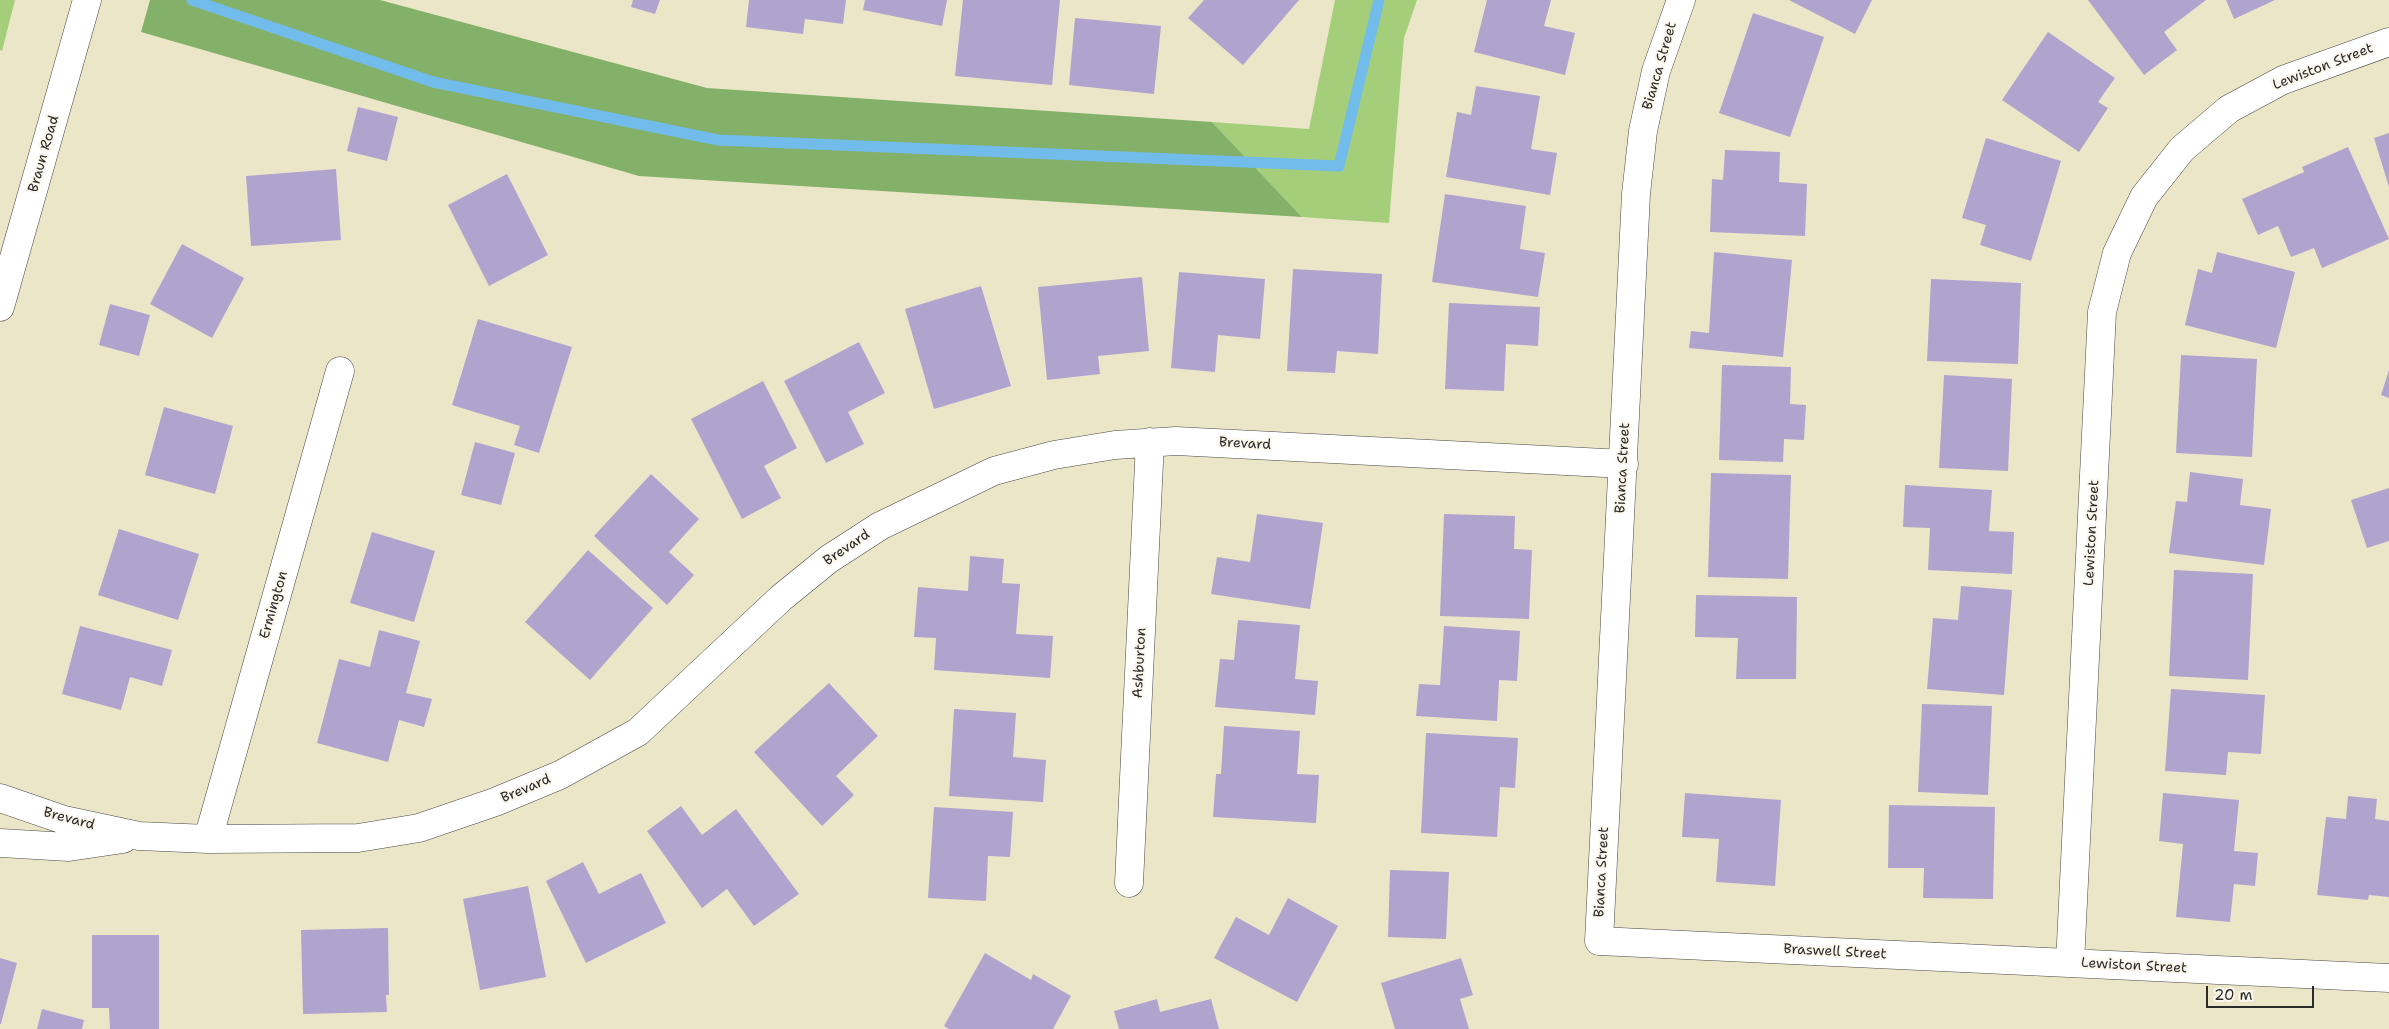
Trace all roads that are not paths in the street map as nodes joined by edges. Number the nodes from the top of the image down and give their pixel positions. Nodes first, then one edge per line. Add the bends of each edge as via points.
1 (87, 0) edge
2 (1681, 0) edge
3 (2389, 42) edge
4 (0, 307) edge
5 (340, 371) dead end
6 (1150, 442) junction
7 (1624, 464) junction
8 (0, 798) edge
9 (140, 836) junction
10 (208, 839) junction
11 (0, 843) edge
12 (1129, 883) dead end
13 (1599, 941) joint
14 (2070, 963) junction
15 (2389, 978) edge

1 - 4 street, Braun Road
2 - 7 street, Bianca Street via 1656,71 1643,131 1636,194
3 - 14 street, Lewiston Street via 2284,80 2229,109 2182,149 2150,190 2117,253 2102,312
5 - 10 street, Ermington
6 - 7 street, Brevard
6 - 10 street, Brevard via 1054,455 994,471 880,526 829,559 781,598 638,732 560,775 419,828 358,838
6 - 12 street, Ashburton
7 - 13 street, Bianca Street
8 - 9 street, Brevard via 64,820
9 - 10 street, Brevard
9 - 11 street, Brevard via 69,847
13 - 14 street, Braswell Street
14 - 15 street, Lewiston Street

